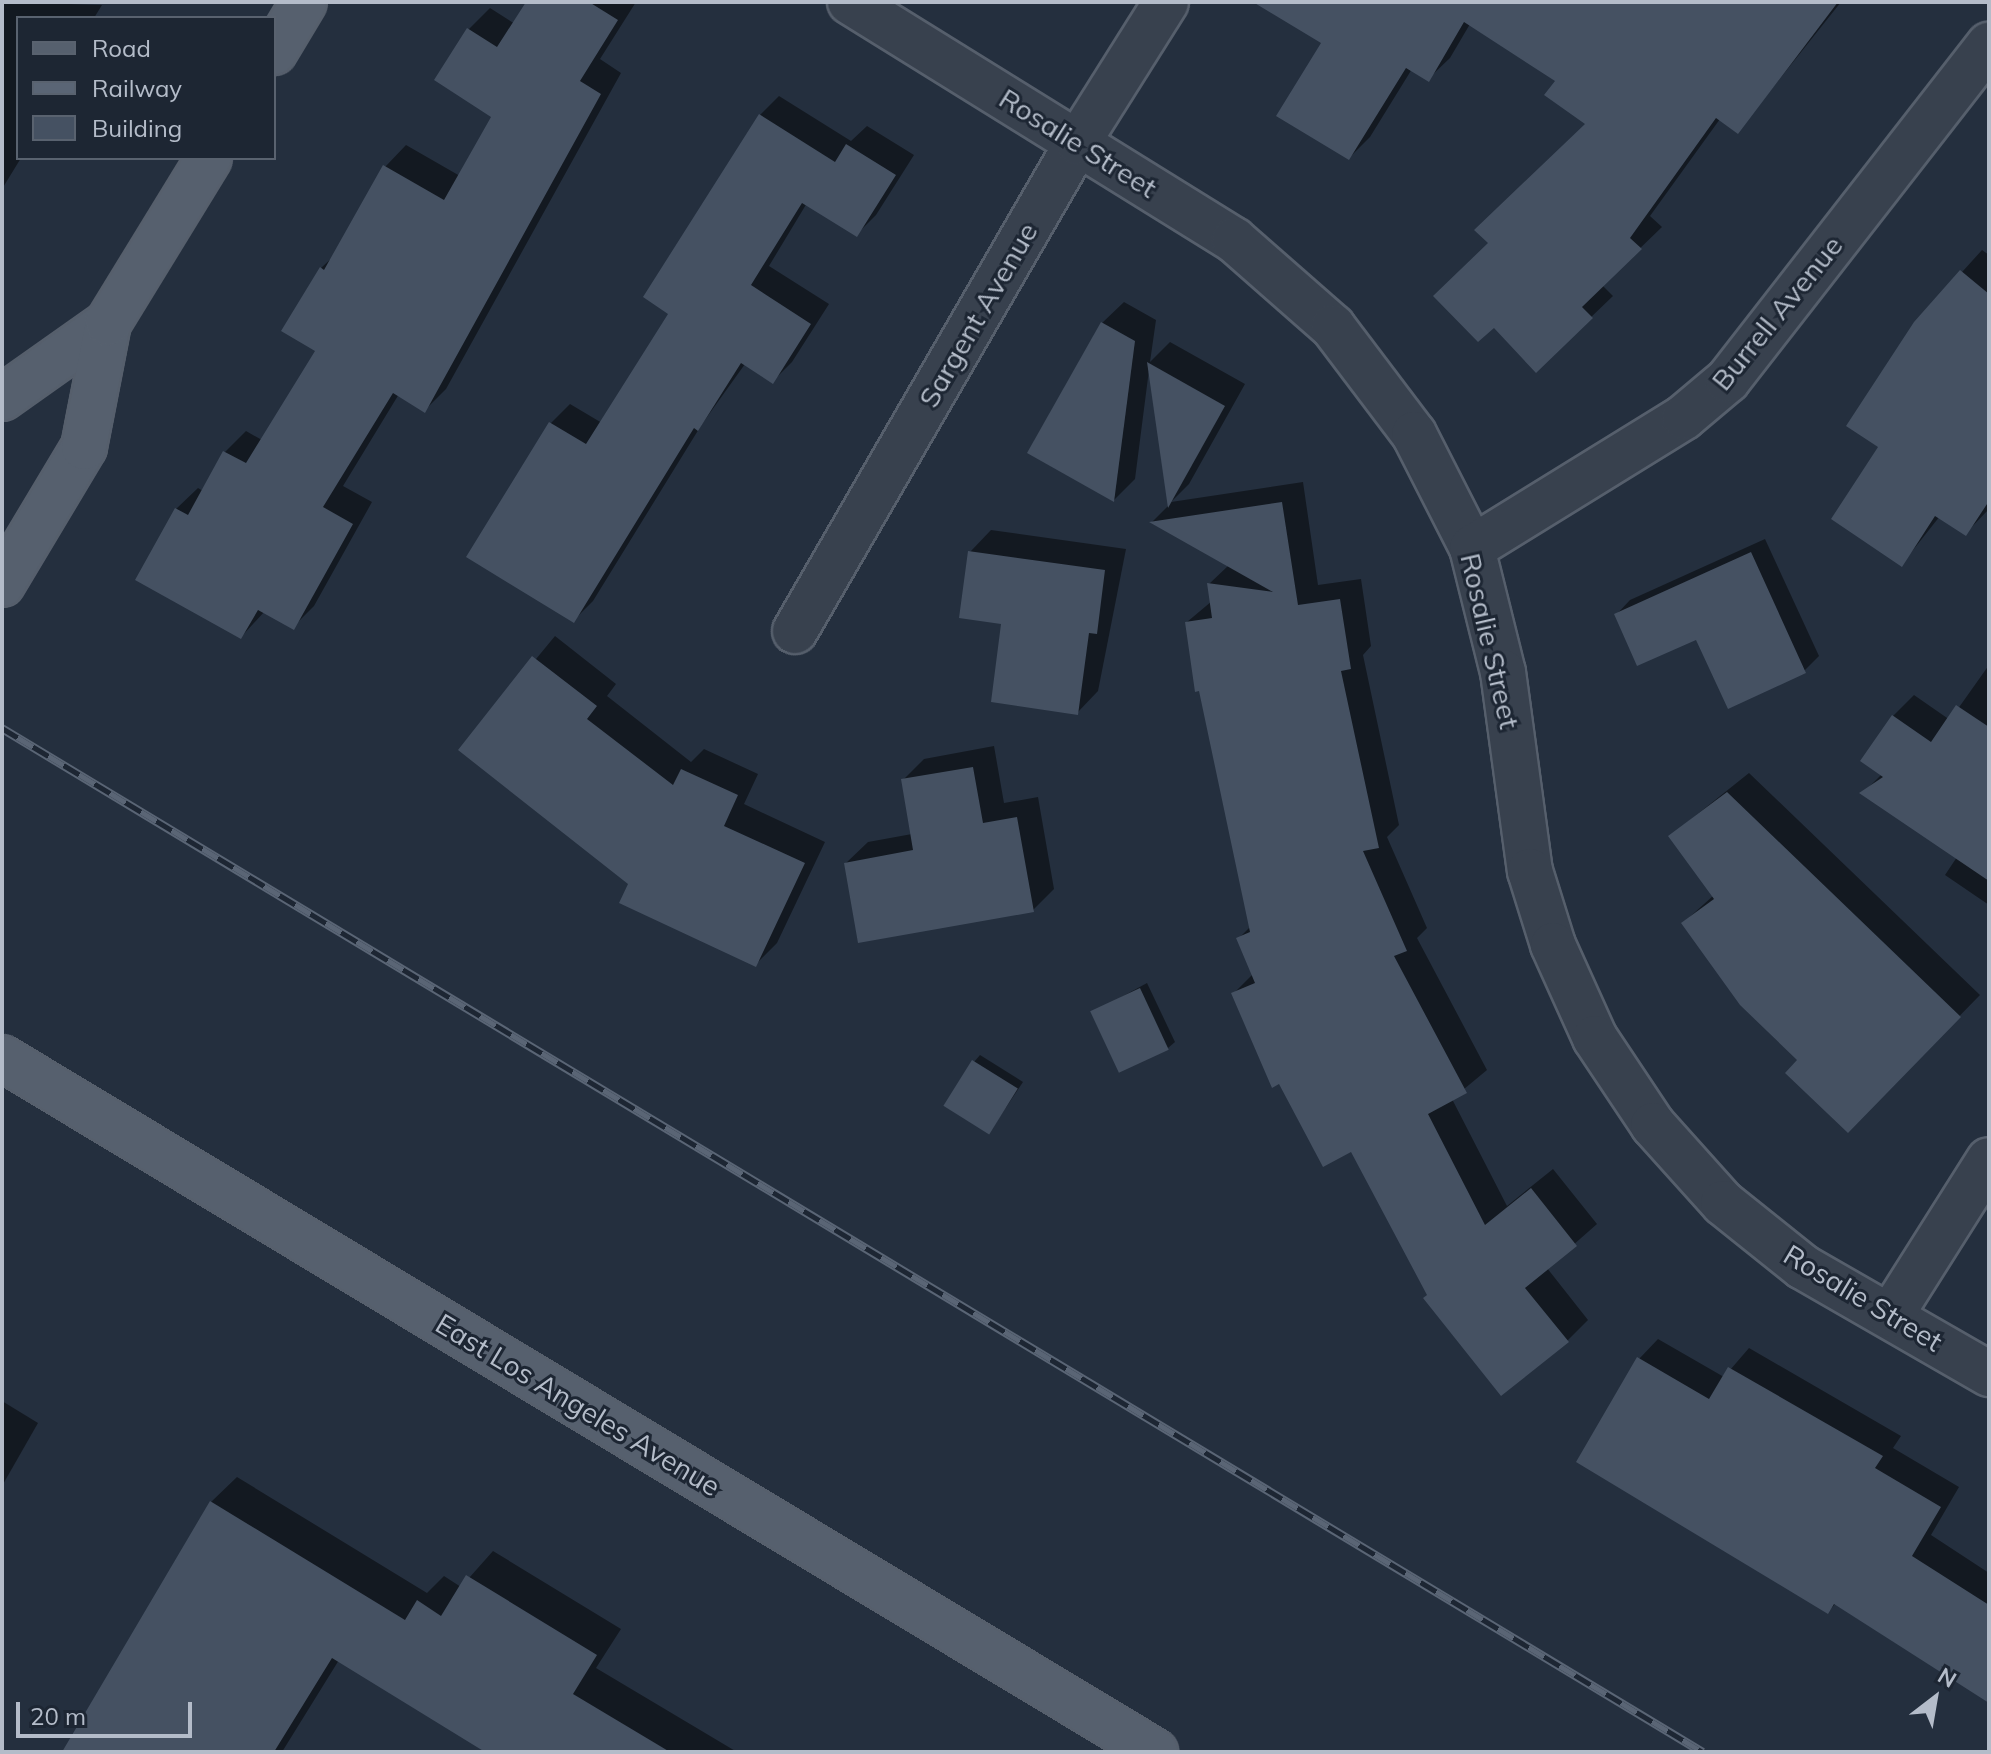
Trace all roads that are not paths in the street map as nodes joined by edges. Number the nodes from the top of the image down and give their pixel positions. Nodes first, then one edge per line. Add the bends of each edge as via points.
1 (304, 2) edge
2 (850, 2) edge
3 (1166, 2) edge
4 (1989, 45) edge
5 (276, 49) edge
6 (1078, 142) junction
7 (208, 160) edge
8 (108, 323) junction
9 (2, 398) edge
10 (1472, 548) junction
11 (2, 584) edge
12 (795, 631) dead end
13 (2, 1058) edge
14 (1989, 1160) edge
15 (1891, 1315) junction
16 (1989, 1374) edge
17 (1155, 1752) edge

1 - 5 main road
2 - 6 street, Rosalie Street
3 - 6 street, Sargent Avenue
4 - 10 street, Burrell Avenue via 1728,380 1684,417
6 - 10 street, Rosalie Street via 1234,240 1333,327 1414,434
6 - 12 street, Sargent Avenue
7 - 8 main road
8 - 9 main road
8 - 11 main road via 84,447
10 - 15 street, Rosalie Street via 1503,672 1530,871 1553,945 1595,1038 1653,1125 1723,1203 1803,1267
13 - 17 main road, East Los Angeles Avenue
14 - 15 street
15 - 16 street, Rosalie Street

